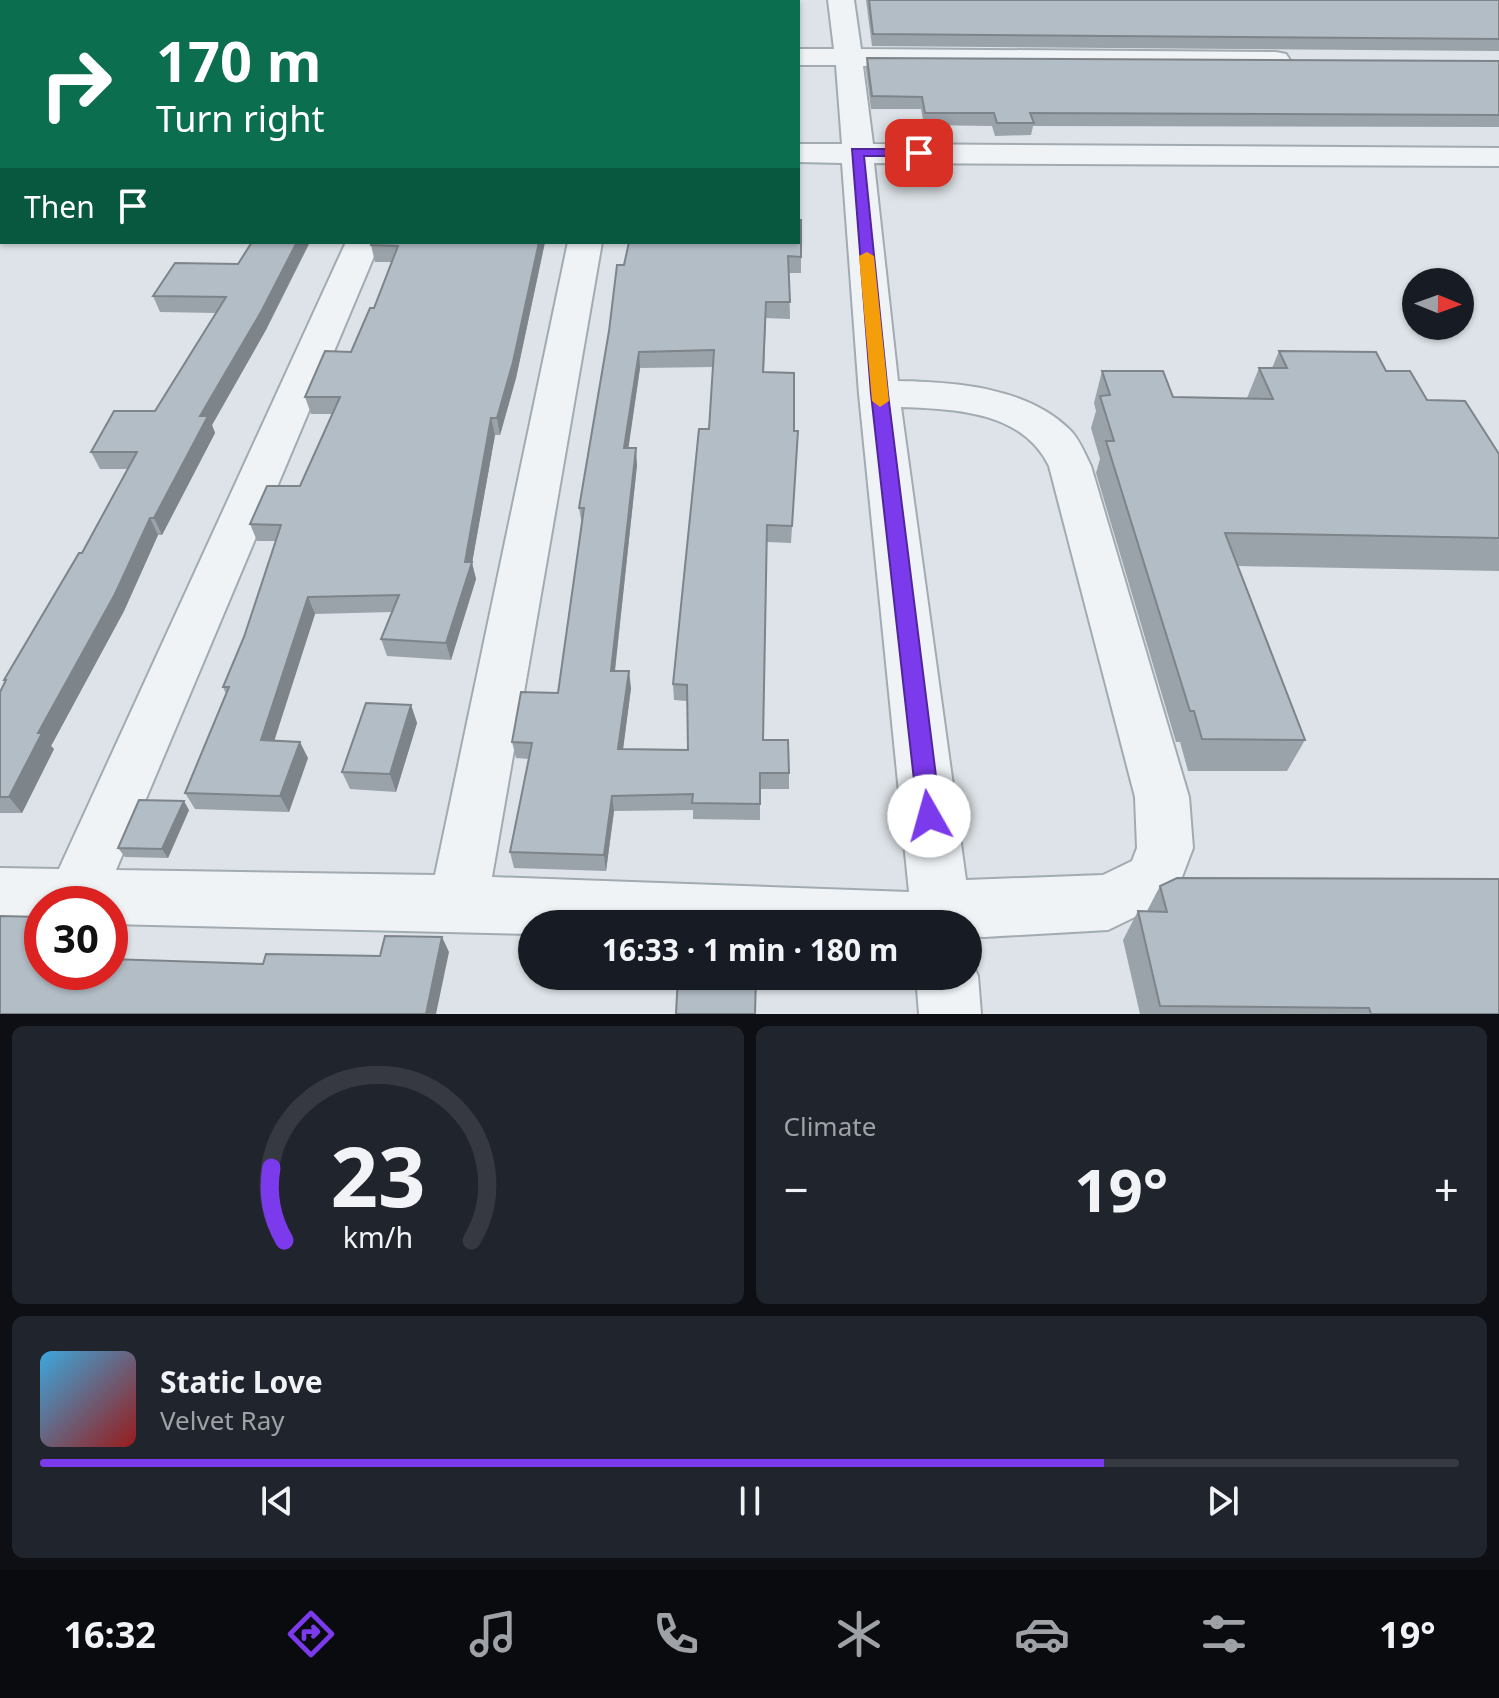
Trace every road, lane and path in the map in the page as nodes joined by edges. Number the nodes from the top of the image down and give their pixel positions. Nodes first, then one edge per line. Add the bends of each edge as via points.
1 (841, 0) edge
2 (800, 57) edge
3 (850, 58) junction
4 (1309, 61) edge
5 (857, 152) junction
6 (800, 153) edge
7 (1499, 157) edge
8 (362, 244) edge
9 (585, 244) edge
10 (879, 394) junction
11 (80, 886) edge
12 (0, 895) edge
13 (24, 895) edge
14 (128, 896) edge
15 (458, 903) junction
16 (575, 910) edge
17 (939, 910) edge
18 (982, 910) edge
19 (948, 990) edge
20 (950, 1014) edge

1 - 3 street
2 - 3 street
3 - 4 street
3 - 5 street
5 - 6 street
5 - 7 street
5 - 10 street
8 - 11 street
9 - 15 street
10 - 17 street
10 - 18 street via 934,394 984,402 1027,420 1055,440 1070,466 1162,797 1165,848 1154,879 1108,902
12 - 13 street
14 - 15 street
15 - 16 street
19 - 20 street

